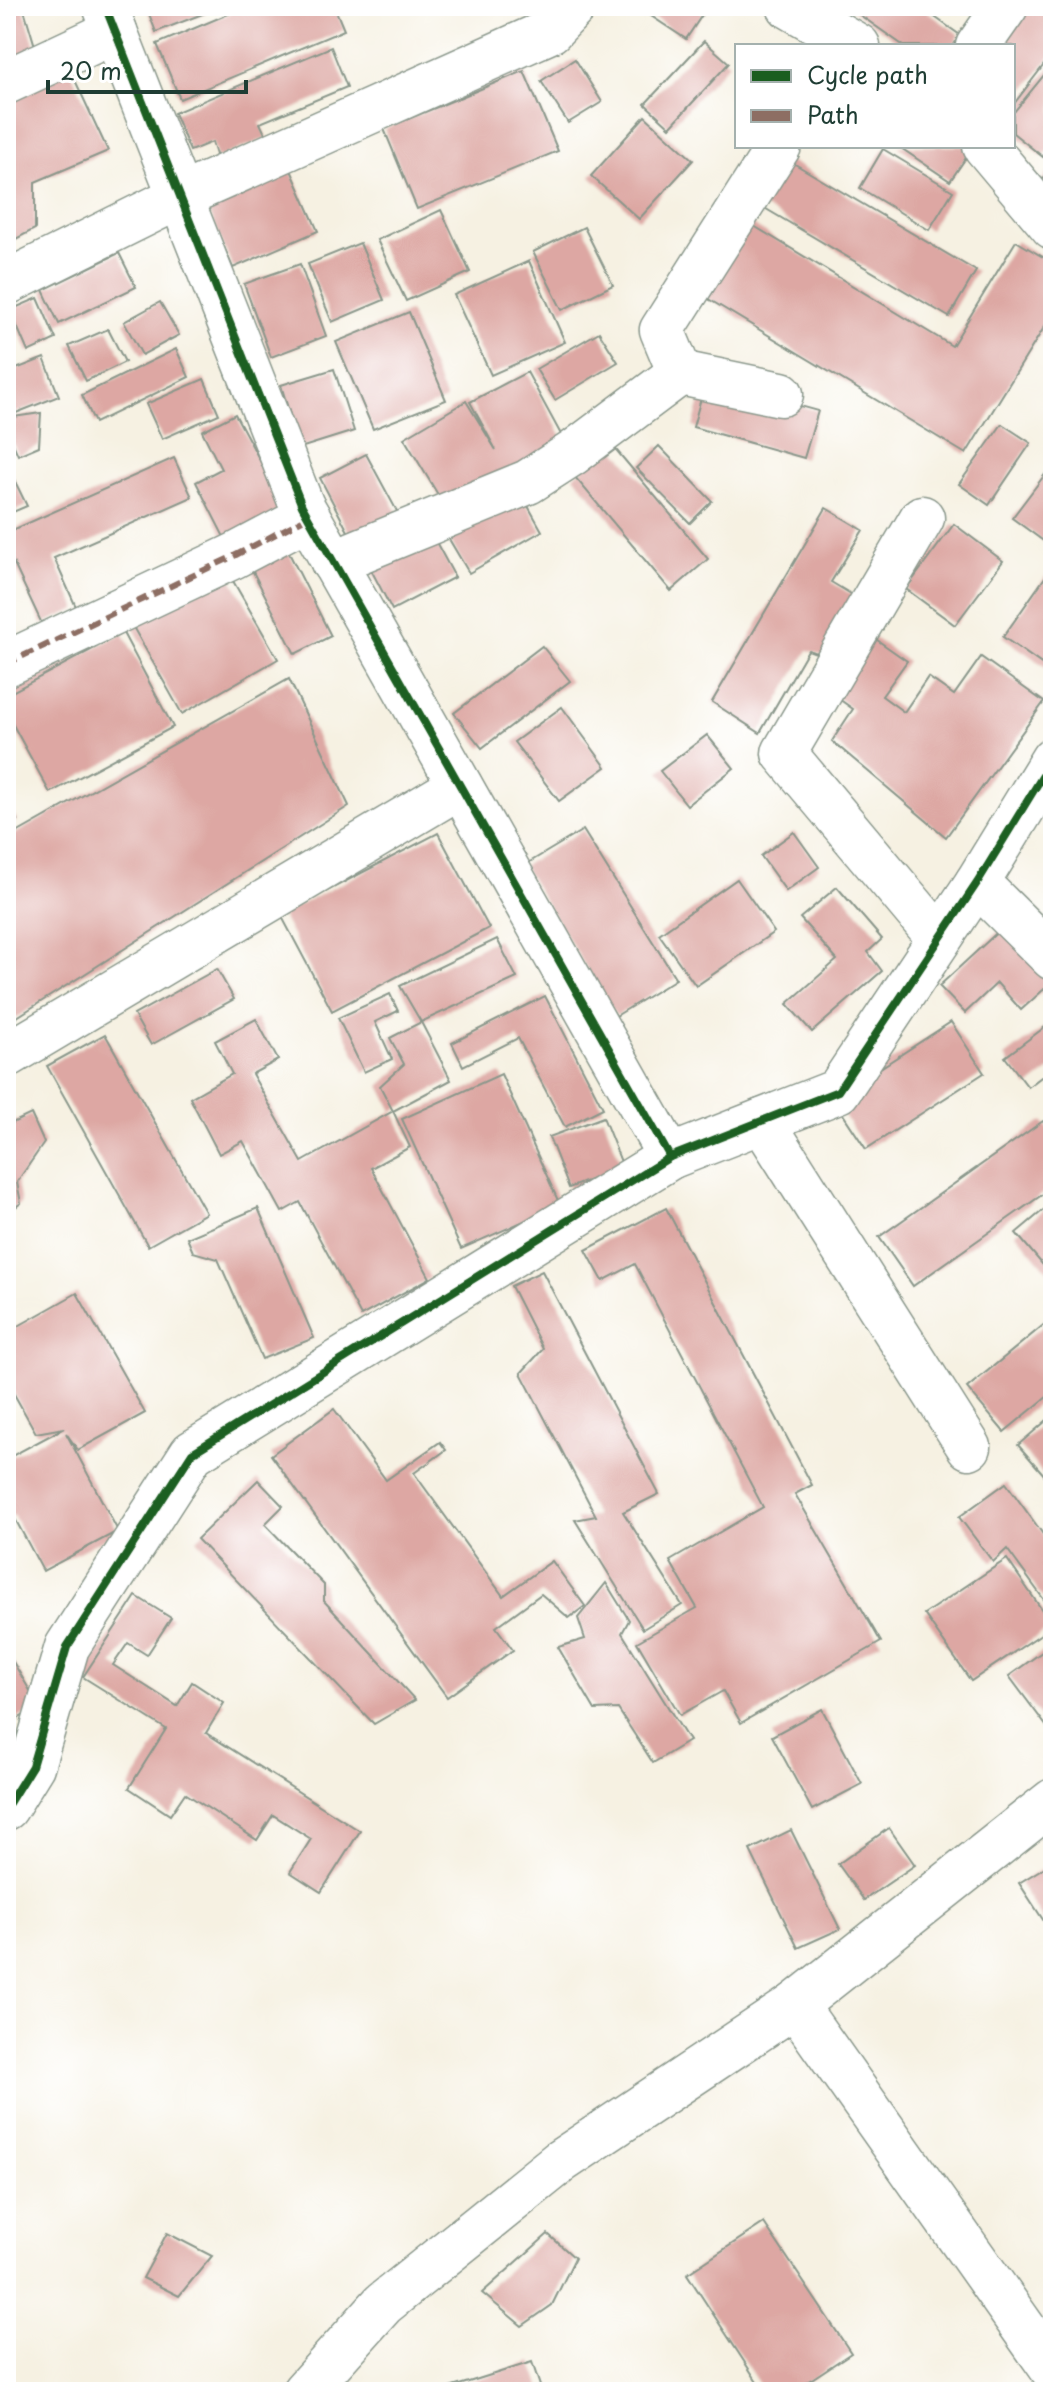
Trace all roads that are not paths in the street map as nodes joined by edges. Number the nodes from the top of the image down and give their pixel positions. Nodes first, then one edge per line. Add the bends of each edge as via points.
1 (574, 6) edge
2 (789, 6) edge
3 (1006, 6) edge
4 (110, 18) edge
5 (849, 44) edge
6 (979, 44) edge
7 (6, 82) edge
8 (778, 148) edge
9 (987, 148) edge
10 (181, 196) junction
11 (1053, 227) edge
12 (6, 283) edge
13 (680, 373) junction
14 (781, 394) dead end
15 (308, 517) junction
16 (922, 518) dead end
17 (333, 562) junction
18 (6, 664) edge
19 (1053, 759) edge
20 (460, 786) junction
21 (977, 883) junction
22 (939, 938) junction
23 (1053, 958) edge
24 (6, 1056) edge
25 (762, 1121) junction
26 (670, 1157) junction
27 (969, 1447) dead end
28 (1053, 1801) edge
29 (6, 1808) edge
30 (795, 2005) junction
31 (1053, 2370) edge
32 (317, 2387) edge

1 - 10 street via 550,31
2 - 5 street
3 - 6 street
4 - 7 street
4 - 10 street
8 - 13 street via 662,330
9 - 11 street
10 - 12 street
10 - 15 street
13 - 14 street
13 - 17 street via 528,482
15 - 17 street
15 - 18 street
16 - 22 street via 784,753
17 - 20 street
19 - 21 street
20 - 24 street
20 - 26 street
21 - 22 street
21 - 23 street
22 - 25 street via 838,1091
25 - 26 street
25 - 27 street
26 - 29 street via 192,1453 67,1647 32,1766
28 - 30 street
30 - 31 street
30 - 32 street via 561,2161 383,2304

